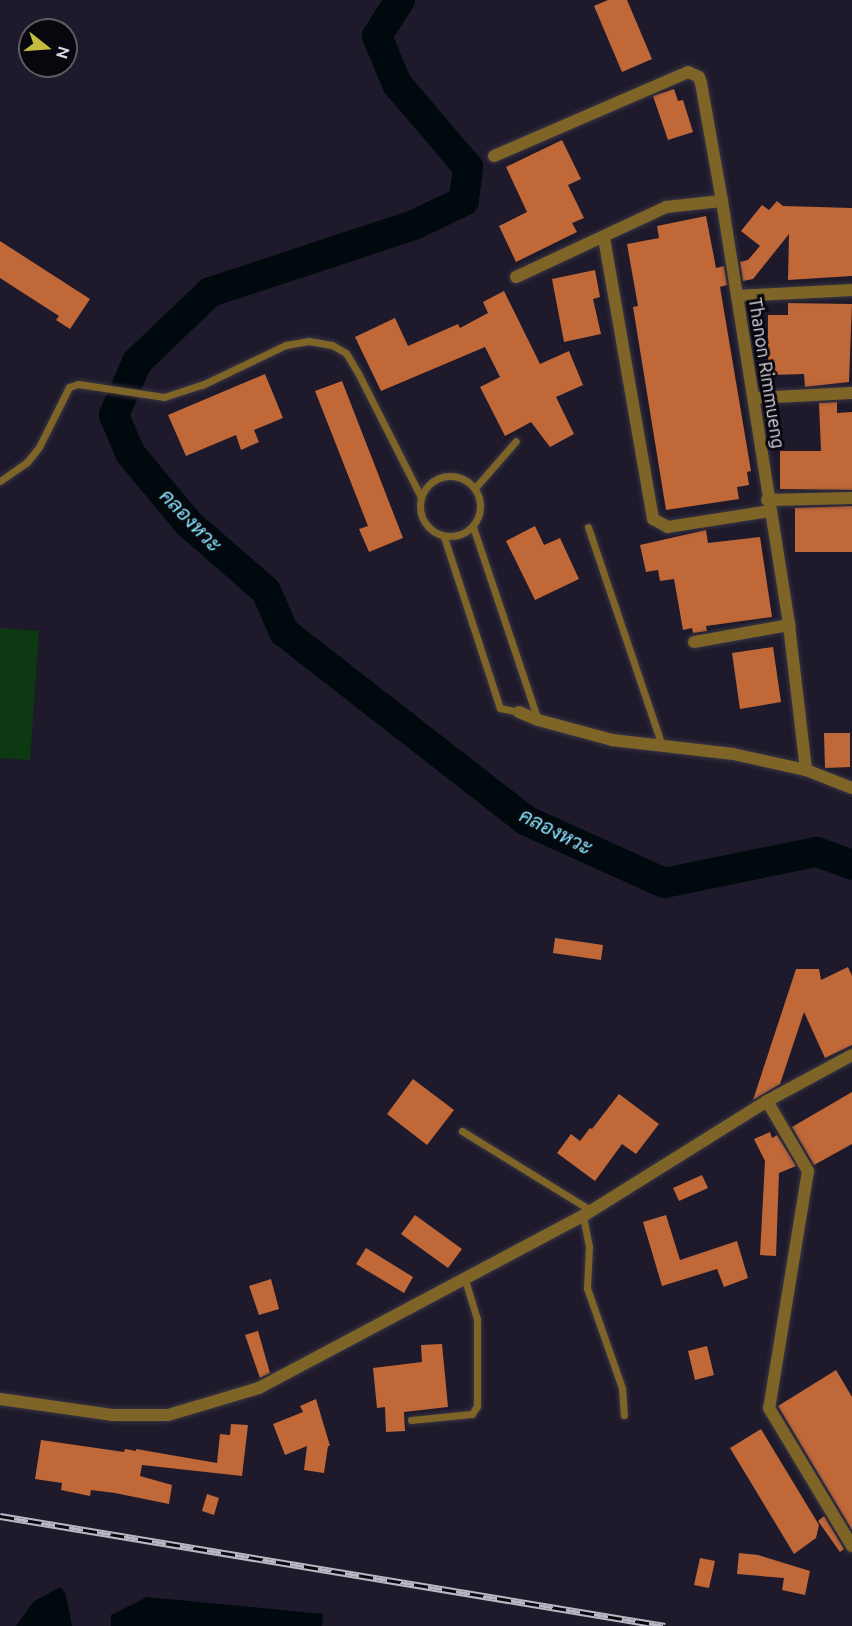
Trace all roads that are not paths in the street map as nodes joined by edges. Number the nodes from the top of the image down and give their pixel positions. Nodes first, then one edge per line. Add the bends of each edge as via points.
1 (494, 156) dead end
2 (722, 201) junction
3 (604, 238) junction
4 (516, 277) dead end
5 (852, 290) edge
6 (736, 297) junction
7 (852, 393) edge
8 (754, 398) junction
9 (516, 441) dead end
10 (0, 481) edge
11 (475, 488) junction
12 (421, 497) junction
13 (852, 498) edge
14 (769, 506) junction
15 (473, 527) junction
16 (588, 527) dead end
17 (444, 537) junction
18 (789, 625) junction
19 (694, 642) dead end
20 (519, 712) joint
21 (538, 720) junction
22 (663, 747) junction
23 (806, 770) junction
24 (852, 788) edge
25 (852, 1055) edge
26 (767, 1101) junction
27 (462, 1131) dead end
28 (587, 1213) junction
29 (465, 1280) junction
30 (0, 1398) edge
31 (624, 1415) dead end
32 (411, 1420) dead end
33 (852, 1546) edge

1 - 2 street, Thanon Rimmueng via 688,72 699,77 701,83
2 - 3 street via 666,207
2 - 6 street, Thanon Rimmueng
3 - 4 street
3 - 14 street via 653,519 668,527
5 - 6 street
6 - 8 street, Thanon Rimmueng
7 - 8 street
8 - 14 street, Thanon Rimmueng
9 - 11 lane
10 - 12 lane via 27,462 39,447 69,387 78,384 164,397 202,385 286,345 309,341 332,345 346,353
11 - 12 lane via 468,481 450,476 432,482
11 - 15 lane via 481,508
12 - 17 lane via 421,517 426,526
13 - 14 street
14 - 18 street, Thanon Rimmueng
15 - 17 lane via 454,537
15 - 21 lane
16 - 22 lane
17 - 20 lane via 500,708
18 - 19 street
18 - 23 street, Thanon Rimmueng
20 - 21 street
21 - 22 street via 612,740
22 - 23 street via 733,754
23 - 24 street
25 - 26 street
26 - 28 street
26 - 33 street via 808,1171 769,1408
27 - 28 lane
28 - 29 street
28 - 31 lane via 587,1288 622,1388
29 - 30 street via 259,1388 168,1415 112,1415
29 - 32 lane via 477,1319 477,1406 472,1414

